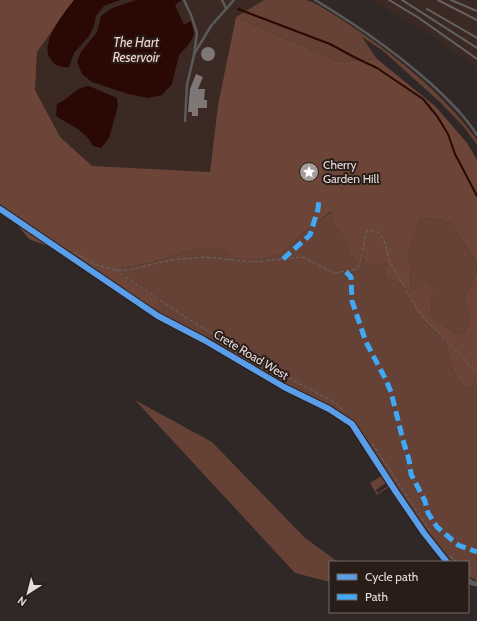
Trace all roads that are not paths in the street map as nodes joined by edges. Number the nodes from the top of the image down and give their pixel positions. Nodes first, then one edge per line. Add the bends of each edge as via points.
1 (184, 0) edge
2 (222, 0) edge
3 (234, 0) edge
4 (315, 0) edge
5 (227, 8) junction
6 (194, 55) junction
7 (185, 121) dead end
8 (477, 135) edge
9 (0, 209) edge
10 (446, 561) edge

1 - 6 lane via 197,33
2 - 5 lane
3 - 5 lane
4 - 8 lane via 369,35 427,80 460,113
5 - 6 lane via 211,26
6 - 7 lane via 187,85
9 - 10 street, Crete Road West via 158,316 352,424 424,533

